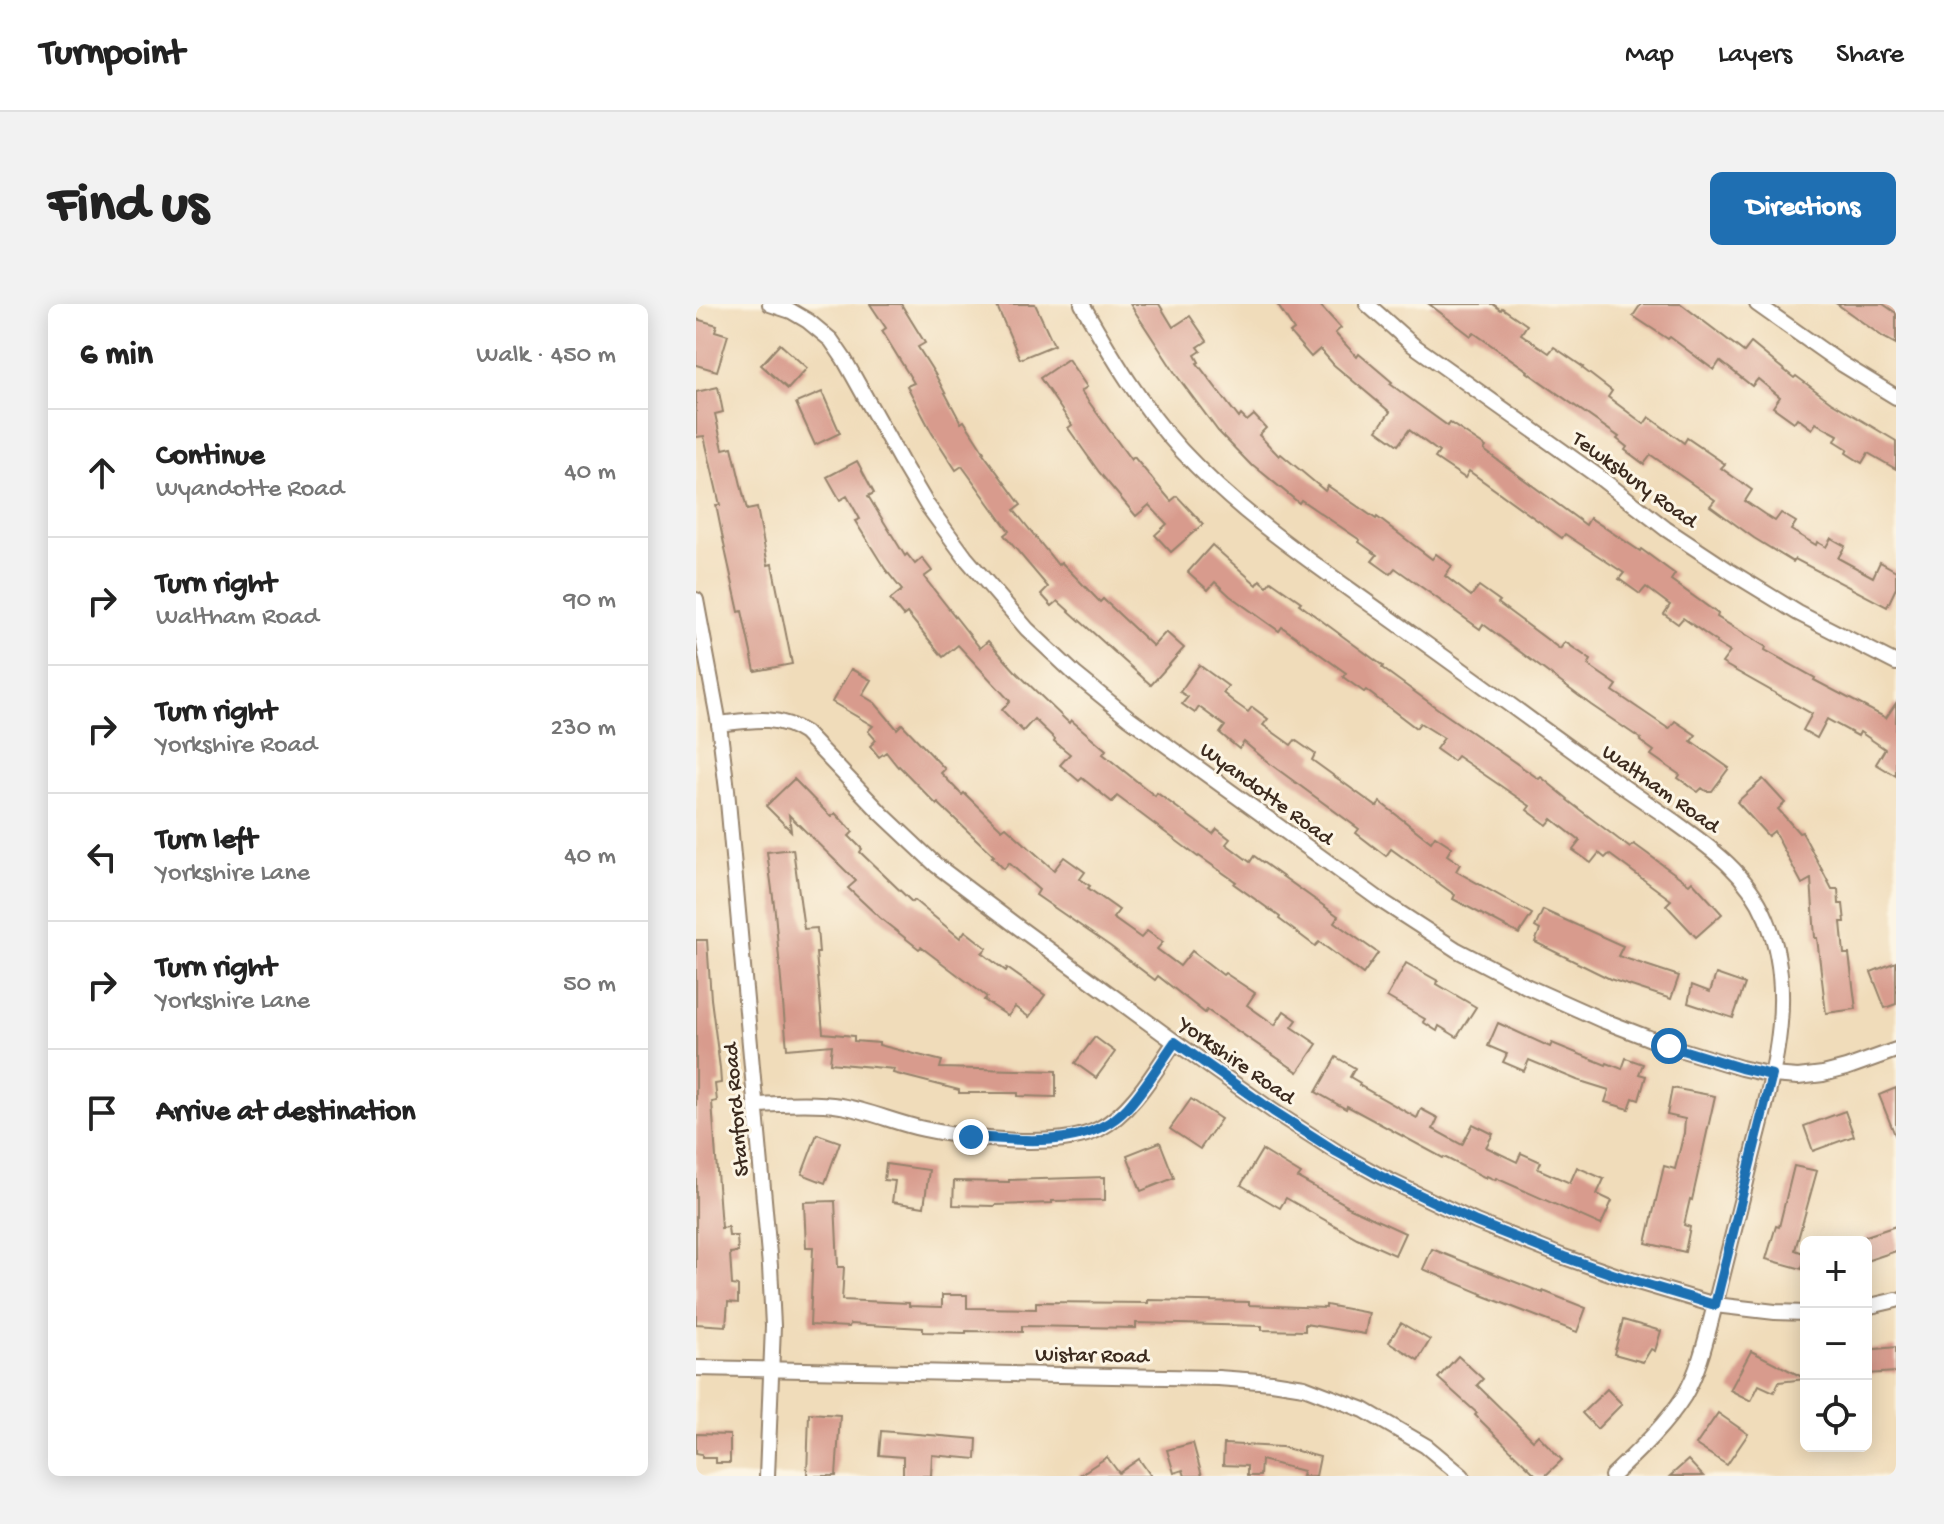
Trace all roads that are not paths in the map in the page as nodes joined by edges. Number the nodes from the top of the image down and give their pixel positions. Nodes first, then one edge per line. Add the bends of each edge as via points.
1 (770, 304) edge
2 (1082, 304) edge
3 (1367, 304) edge
4 (1757, 304) edge
5 (1896, 397) edge
6 (696, 600) edge
7 (1896, 663) edge
8 (719, 724) junction
9 (1175, 1042) junction
10 (1896, 1050) edge
11 (1772, 1075) junction
12 (756, 1105) junction
13 (1896, 1300) edge
14 (1715, 1305) junction
15 (1872, 1306) edge
16 (1800, 1313) edge
17 (696, 1368) edge
18 (771, 1370) junction
19 (767, 1476) edge
20 (1462, 1476) edge
21 (1612, 1476) edge

1 - 11 street, Wyandotte Road via 808,321 831,340 927,505 965,557 1027,629 1129,718 1457,950 1602,1020 1669,1046
2 - 11 street, Waltham Road via 1136,395 1244,511 1727,861 1756,898 1774,943 1782,1003
3 - 7 street, Tewksbury Road via 1413,345 1666,529 1798,613
4 - 5 street
6 - 8 street, Stanford Road
8 - 9 street, Yorkshire Road via 777,720 805,733 936,865
8 - 12 street, Stanford Road
9 - 12 street via 1126,1109 1084,1135 1034,1140 971,1137 839,1106
9 - 14 street, Yorkshire Road via 1273,1111 1382,1177 1564,1257
10 - 11 street, Wyandotte Road via 1823,1074
11 - 14 street, Waltham Road
12 - 18 street, Stanford Road via 770,1266
13 - 15 street
14 - 16 street, Yorkshire Road
14 - 21 street, Waltham Road via 1704,1350 1683,1397
17 - 18 street, Wistar Road
18 - 19 street, Stanford Road
18 - 20 street, Wistar Road via 1272,1382 1304,1387 1364,1410 1426,1446

